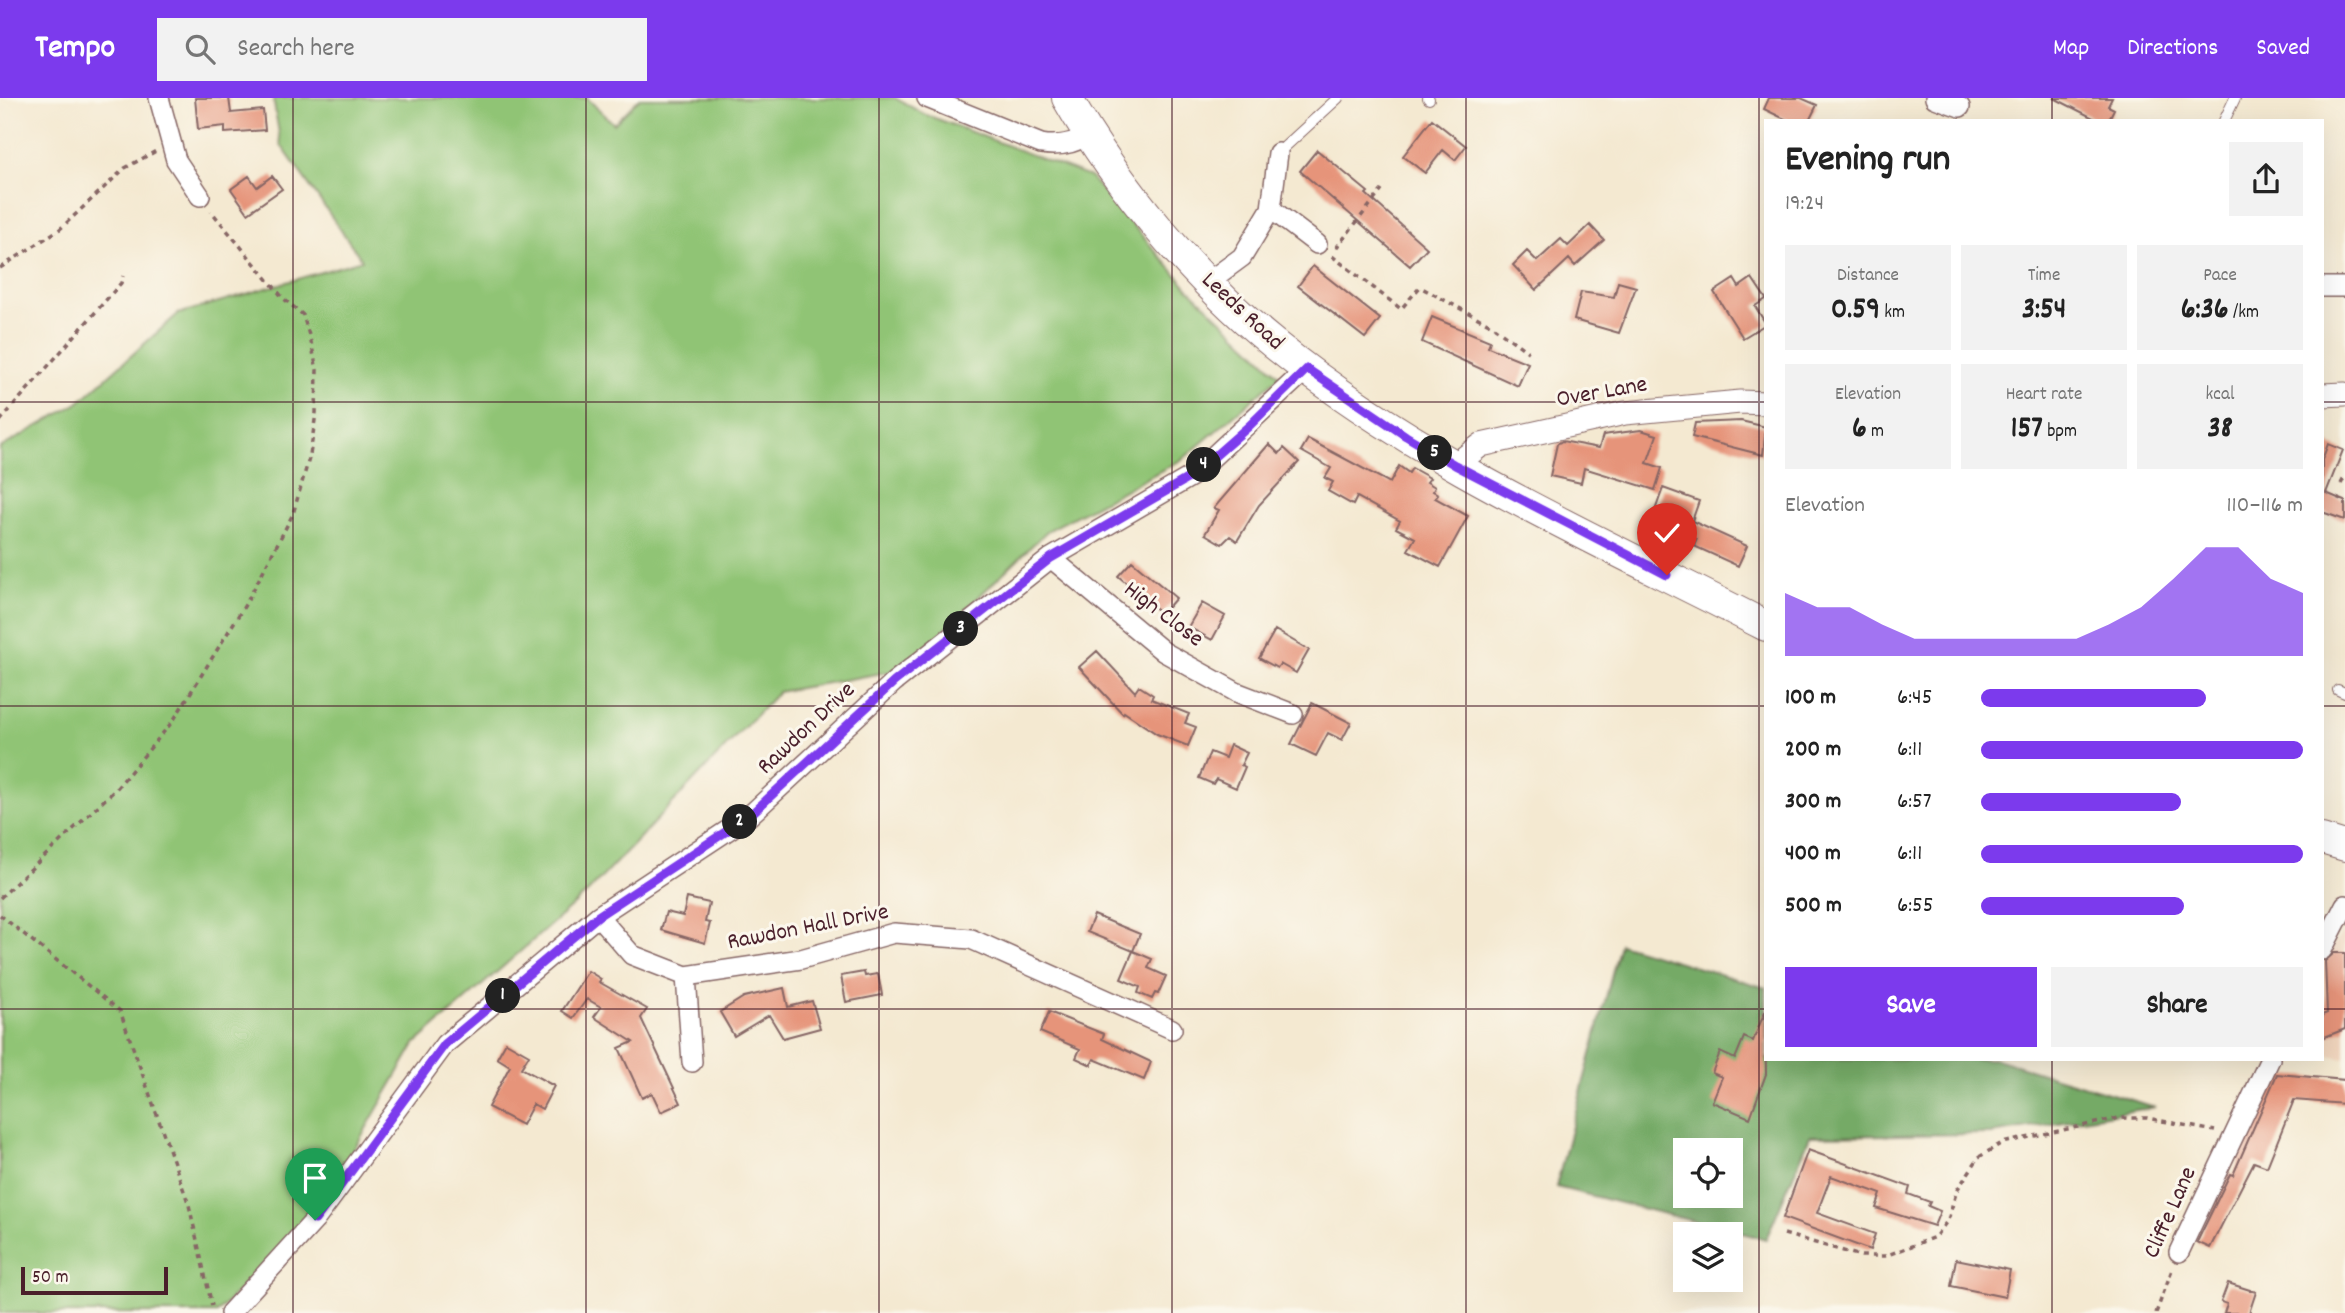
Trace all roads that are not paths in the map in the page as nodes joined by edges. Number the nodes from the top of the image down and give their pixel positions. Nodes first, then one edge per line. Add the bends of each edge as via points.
1 (159, 98) edge
2 (927, 98) edge
3 (1067, 98) edge
4 (1338, 98) edge
5 (1935, 98) edge
6 (2235, 98) edge
7 (1960, 107) dead end
8 (2225, 119) edge
9 (1088, 135) junction
10 (1278, 153) joint
11 (200, 196) road end
12 (1271, 209) junction
13 (1324, 249) road end
14 (1208, 282) junction
15 (2345, 287) edge
16 (2324, 288) edge
17 (1307, 369) junction
18 (2345, 394) edge
19 (2324, 395) edge
20 (1764, 403) edge
21 (1455, 465) junction
22 (1051, 558) junction
23 (1764, 625) edge
24 (1293, 714) dead end
25 (2324, 840) edge
26 (2345, 846) edge
27 (2345, 905) edge
28 (598, 916) junction
29 (2339, 931) edge
30 (2324, 948) edge
31 (686, 976) junction
32 (1172, 1029) dead end
33 (2269, 1061) edge
34 (692, 1062) dead end
35 (2179, 1252) road end
36 (230, 1313) edge

1 - 11 street via 176,160
2 - 9 street via 1041,144 1061,145
3 - 9 main road, Leeds Road
4 - 10 lane
5 - 7 street
6 - 8 lane
9 - 14 main road, Leeds Road via 1173,246
10 - 12 street
12 - 13 street
12 - 14 street via 1242,257
14 - 17 main road, Leeds Road via 1273,344
15 - 16 street
17 - 21 main road, Leeds Road
17 - 22 street, Rawdon Drive via 1192,476
18 - 19 street
20 - 21 street, Over Lane via 1625,413 1481,445
21 - 23 main road, Leeds Road
22 - 24 street, High Close via 1164,652 1236,692
22 - 28 street, Rawdon Drive via 894,682 748,817
25 - 26 main road
27 - 29 street
28 - 31 street via 632,955
28 - 36 street, Rawdon Drive via 445,1044 315,1220
29 - 30 street
31 - 32 street, Rawdon Hall Drive via 801,958 894,933 971,939
31 - 34 street
33 - 35 street, Cliffe Lane

